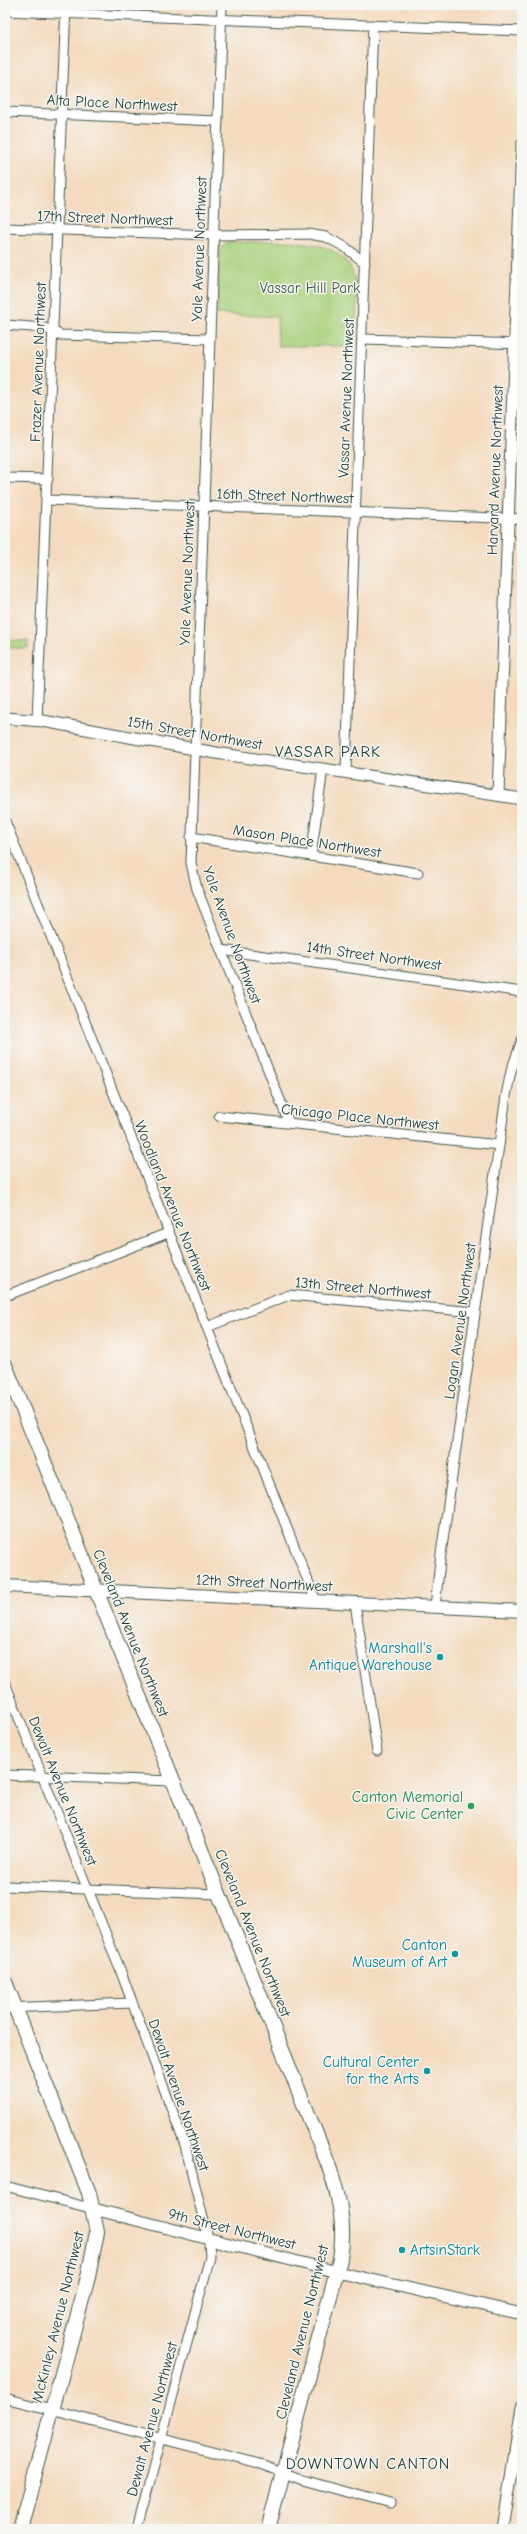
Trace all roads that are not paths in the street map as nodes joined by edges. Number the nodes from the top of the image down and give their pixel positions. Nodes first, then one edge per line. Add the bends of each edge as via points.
1 (222, 5) edge
2 (66, 9) edge
3 (5, 11) edge
4 (222, 19) junction
5 (374, 25) junction
6 (522, 31) edge
7 (5, 112) edge
8 (61, 114) junction
9 (218, 121) junction
10 (522, 145) edge
11 (5, 228) edge
12 (56, 230) junction
13 (214, 235) junction
14 (364, 263) junction
15 (5, 325) edge
16 (52, 331) junction
17 (210, 339) junction
18 (363, 339) junction
19 (518, 343) edge
20 (5, 478) edge
21 (48, 479) junction
22 (47, 500) junction
23 (203, 507) junction
24 (355, 513) junction
25 (508, 519) junction
26 (522, 519) edge
27 (5, 718) edge
28 (37, 721) junction
29 (195, 749) junction
30 (323, 769) junction
31 (346, 772) junction
32 (498, 795) junction
33 (522, 799) edge
34 (5, 821) edge
35 (191, 837) junction
36 (311, 856) junction
37 (418, 873) dead end
38 (221, 950) junction
39 (522, 992) edge
40 (522, 1040) edge
41 (219, 1116) dead end
42 (288, 1123) junction
43 (499, 1145) junction
44 (168, 1232) junction
45 (5, 1296) edge
46 (475, 1312) junction
47 (207, 1327) junction
48 (5, 1365) edge
49 (5, 1586) edge
50 (96, 1592) junction
51 (316, 1602) junction
52 (355, 1603) junction
53 (435, 1607) junction
54 (522, 1611) edge
55 (5, 1683) edge
56 (377, 1752) dead end
57 (5, 1775) edge
58 (41, 1776) junction
59 (173, 1781) junction
60 (5, 1886) edge
61 (88, 1889) junction
62 (218, 1894) junction
63 (5, 1982) edge
64 (132, 2003) junction
65 (10, 2008) edge
66 (5, 2186) edge
67 (94, 2209) junction
68 (208, 2237) junction
69 (337, 2272) junction
70 (522, 2314) edge
71 (5, 2398) edge
72 (522, 2407) edge
73 (52, 2411) junction
74 (162, 2439) junction
75 (283, 2472) junction
76 (390, 2504) dead end
77 (20, 2529) edge
78 (137, 2529) edge
79 (268, 2529) edge
80 (504, 2529) edge

1 - 4 street, Yale Avenue Northwest
2 - 3 street
2 - 4 street
2 - 8 street, Frazer Avenue Northwest
4 - 5 street
4 - 9 street, Yale Avenue Northwest
5 - 6 street
5 - 14 street, Vassar Avenue Northwest
7 - 8 street, Alta Place Northwest
8 - 9 street, Alta Place Northwest
8 - 12 street, Frazer Avenue Northwest
9 - 13 street, Yale Avenue Northwest
10 - 19 street, Harvard Avenue Northwest
11 - 12 street, 17th Street Northwest
12 - 13 street, 17th Street Northwest
12 - 16 street, Frazer Avenue Northwest
13 - 14 street, 17th Street Northwest via 318,235 344,247
13 - 17 street, Yale Avenue Northwest
14 - 18 street, Vassar Avenue Northwest
15 - 16 street via 46,328
16 - 17 street via 61,335
16 - 21 street, Frazer Avenue Northwest
17 - 23 street, Yale Avenue Northwest
18 - 19 street
18 - 24 street, Vassar Avenue Northwest
19 - 25 street, Harvard Avenue Northwest
20 - 21 street
21 - 22 street, Frazer Avenue Northwest
22 - 23 street, 16th Street Northwest
22 - 28 street, Frazer Avenue Northwest
23 - 24 street, 16th Street Northwest
23 - 29 street, Yale Avenue Northwest
24 - 25 street, 16th Street Northwest
24 - 31 street, Vassar Avenue Northwest
25 - 26 street, 16th Street Northwest
25 - 32 street, Harvard Avenue Northwest
27 - 28 street, 15th Street Northwest
28 - 29 street, 15th Street Northwest
29 - 30 street, 15th Street Northwest
29 - 35 street, Yale Avenue Northwest
30 - 31 street, 15th Street Northwest
30 - 36 street
31 - 32 street, 15th Street Northwest
32 - 33 street, 15th Street Northwest
34 - 44 street, Woodland Avenue Northwest
35 - 36 street, Mason Place Northwest
35 - 38 street, Yale Avenue Northwest via 193,876
36 - 37 street, Mason Place Northwest
38 - 39 street, 14th Street Northwest
38 - 42 street, Yale Avenue Northwest
40 - 43 street, Logan Avenue Northwest via 511,1071
41 - 42 street, Chicago Place Northwest
42 - 43 street, Chicago Place Northwest
43 - 46 street, Logan Avenue Northwest
44 - 45 street
44 - 47 street, Woodland Avenue Northwest
46 - 47 street, 13th Street Northwest via 289,1296
46 - 53 street, Logan Avenue Northwest
47 - 51 street, Woodland Avenue Northwest
48 - 50 main road, Cleveland Avenue Northwest
49 - 50 main road, 12th Street Northwest
50 - 51 main road, 12th Street Northwest
50 - 59 main road, Cleveland Avenue Northwest
51 - 52 main road, 12th Street Northwest
52 - 53 main road, 12th Street Northwest
52 - 56 street
53 - 54 main road, 12th Street Northwest
55 - 58 street, Dewalt Avenue Northwest
57 - 58 street
58 - 59 street
58 - 61 street, Dewalt Avenue Northwest
59 - 62 main road, Cleveland Avenue Northwest
60 - 61 street
61 - 62 street
61 - 64 street, Dewalt Avenue Northwest
62 - 69 main road, Cleveland Avenue Northwest via 338,2190 343,2228
63 - 65 main road, McKinley Avenue Northwest
64 - 65 street
64 - 68 street, Dewalt Avenue Northwest via 184,2145
65 - 67 main road, McKinley Avenue Northwest
66 - 67 street, 9th Street Northwest
67 - 68 street, 9th Street Northwest
67 - 73 main road, McKinley Avenue Northwest via 98,2232 96,2247
68 - 69 street, 9th Street Northwest
68 - 74 street, Dewalt Avenue Northwest via 210,2257
69 - 70 street, 9th Street Northwest
69 - 75 main road, Cleveland Avenue Northwest
71 - 73 street
72 - 80 street
73 - 74 street
73 - 77 main road, McKinley Avenue Northwest
74 - 75 street
74 - 78 street, Dewalt Avenue Northwest
75 - 76 street
75 - 79 main road, Cleveland Avenue Northwest

